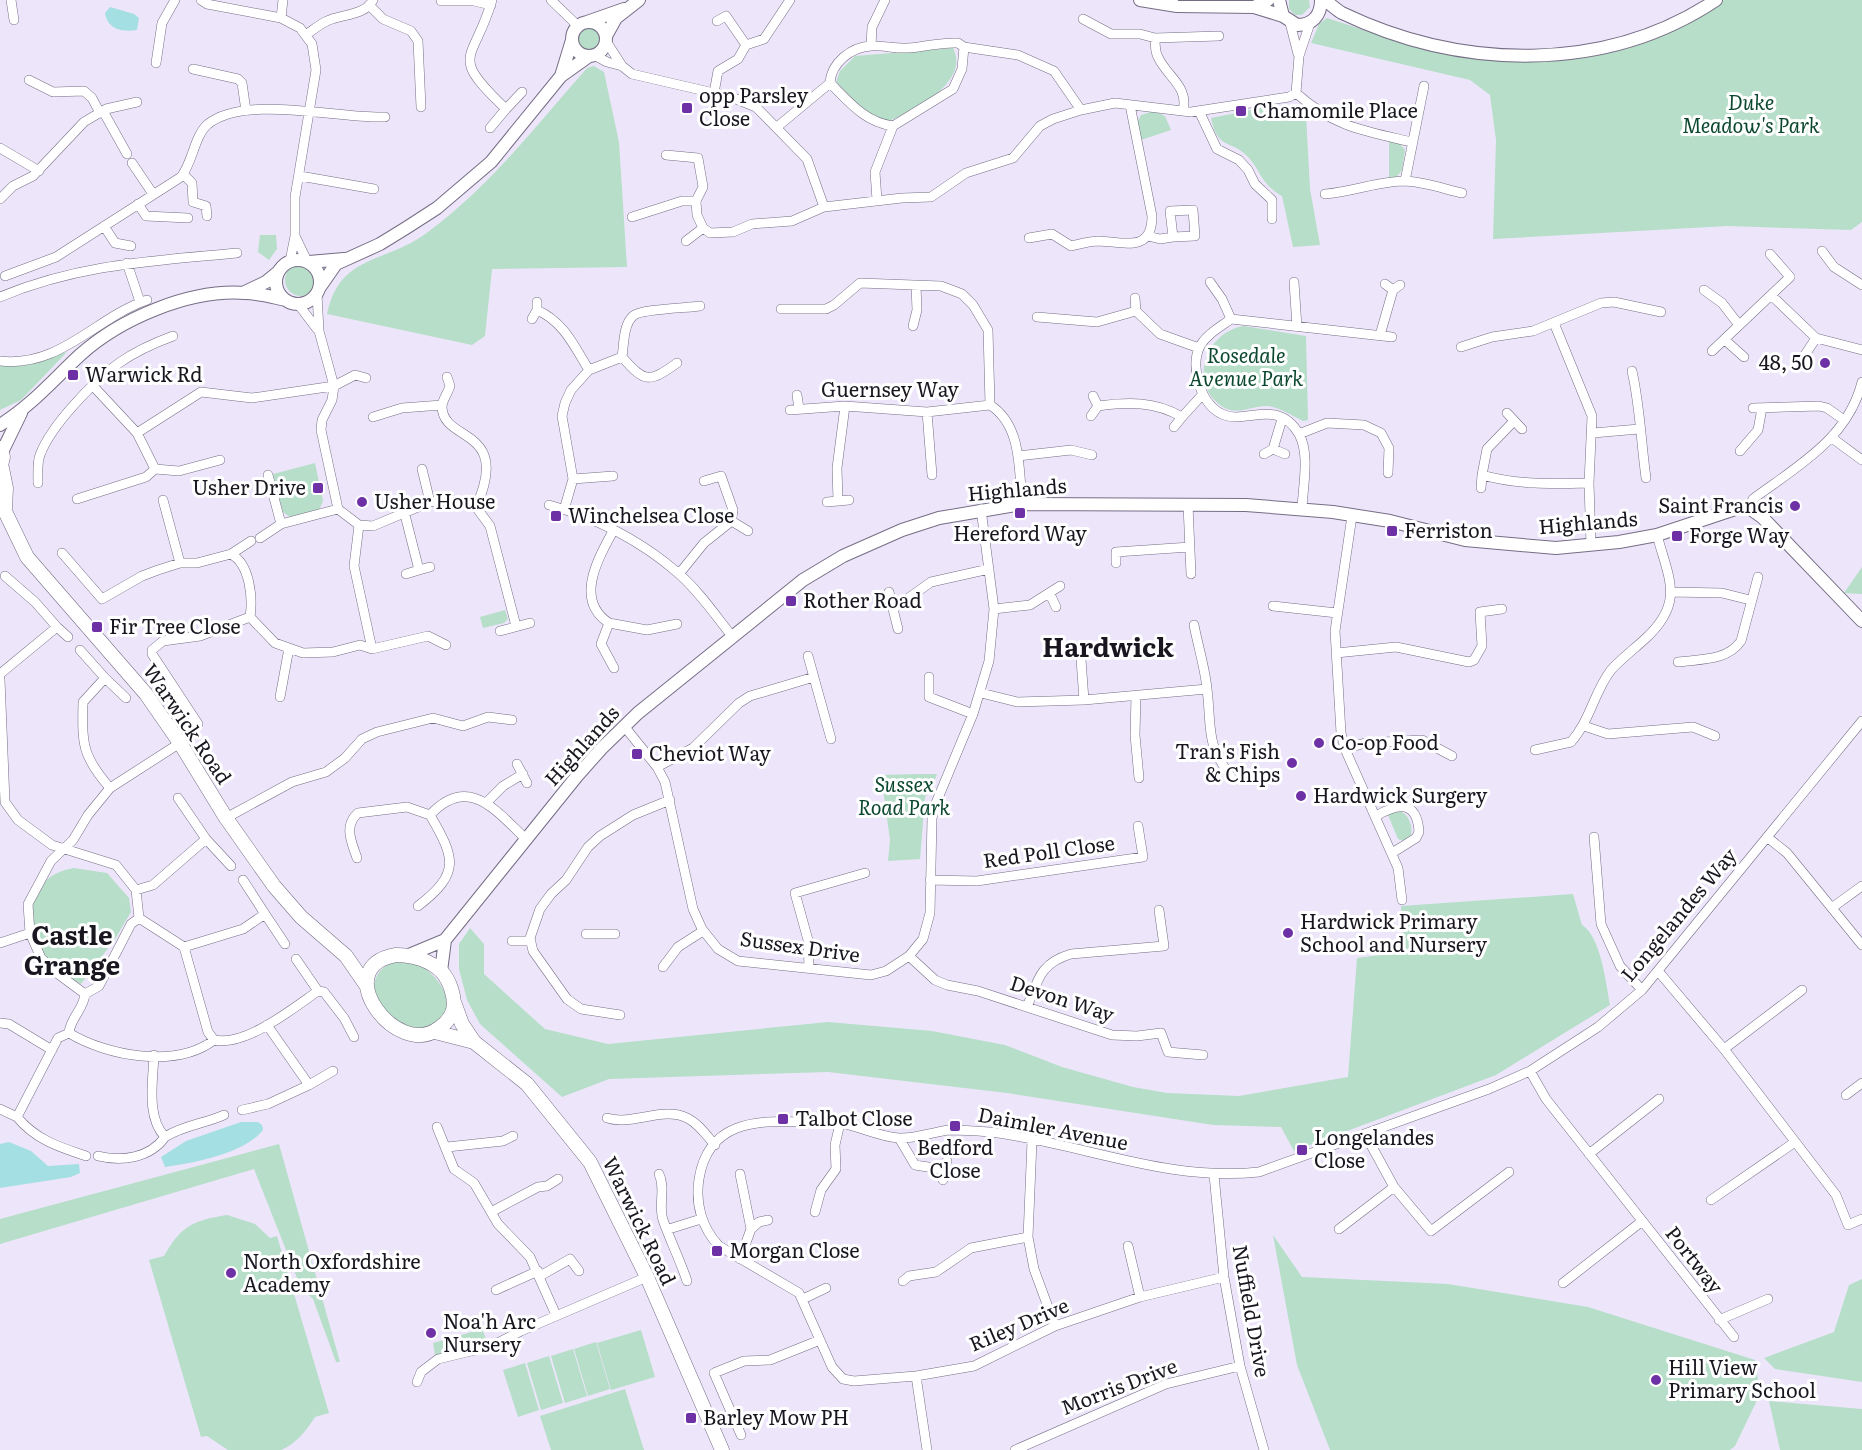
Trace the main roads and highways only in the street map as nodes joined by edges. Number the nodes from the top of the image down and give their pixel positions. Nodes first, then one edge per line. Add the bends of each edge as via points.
1 (1, 450) edge
2 (1, 469) edge
3 (3, 505) edge
4 (346, 956) junction
5 (381, 959) junction
6 (366, 985) junction
7 (454, 1002) junction
8 (435, 1032) junction
9 (474, 1042) junction
10 (722, 1450) edge

1 - 2 main road, Warwick Road
2 - 3 main road, Warwick Road via 6,488
3 - 4 main road, Warwick Road via 27,557 123,666 180,743 274,886 301,917
4 - 5 main road
4 - 6 main road, Warwick Road
5 - 6 main road via 371,969
5 - 7 main road via 409,955 441,971
6 - 8 main road via 374,1006 396,1029 417,1034
7 - 8 main road via 446,1023
7 - 9 main road, Warwick Road
8 - 9 main road, Warwick Road
9 - 10 main road, Warwick Road via 527,1084 590,1162 647,1277

